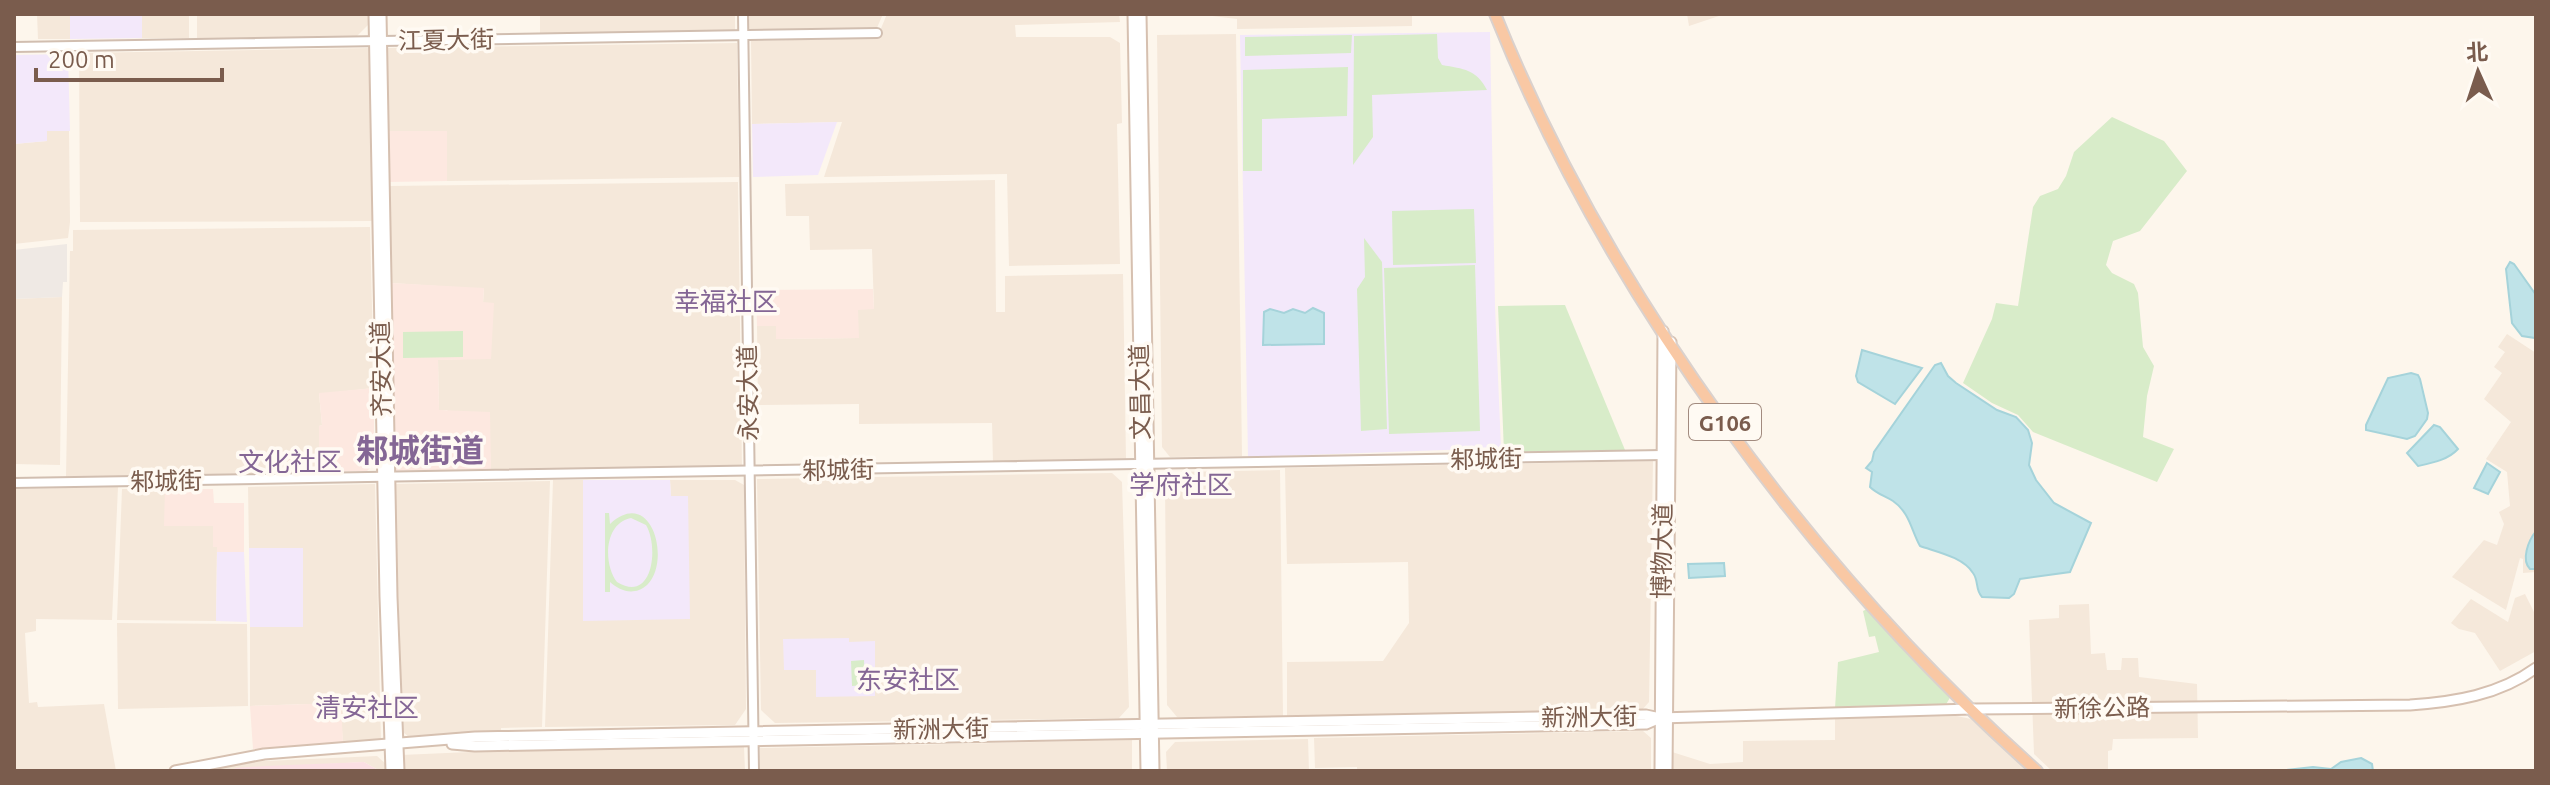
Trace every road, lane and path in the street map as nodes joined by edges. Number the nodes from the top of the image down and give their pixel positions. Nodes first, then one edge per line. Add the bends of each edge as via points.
1 (374, 14) edge
2 (381, 14) edge
3 (743, 14) edge
4 (1133, 14) edge
5 (1141, 14) edge
6 (1495, 14) edge
7 (877, 33) dead end
8 (743, 35) junction
9 (378, 41) junction
10 (14, 47) edge
11 (1663, 331) junction
12 (1671, 342) junction
13 (1663, 455) junction
14 (1145, 465) junction
15 (749, 471) junction
16 (386, 477) junction
17 (14, 483) edge
18 (2536, 668) edge
19 (1972, 709) junction
20 (1664, 718) junction
21 (1149, 729) junction
22 (753, 736) junction
23 (394, 745) junction
24 (175, 771) edge
25 (391, 771) edge
26 (399, 771) edge
27 (754, 771) edge
28 (1146, 771) edge
29 (1154, 771) edge
30 (1660, 771) edge
31 (1667, 771) edge
32 (2037, 771) edge

1 - 9 main road, 齐安大道
2 - 9 main road, 齐安大道
3 - 8 street, 永安大道
4 - 14 main road, 文昌大道
5 - 14 main road, 文昌大道
6 - 11 highway, G106 via 1576,187
7 - 8 street, 江夏大街
8 - 9 street, 江夏大街
8 - 15 street, 永安大道
9 - 10 street, 江夏大街
9 - 16 main road, 齐安大道
11 - 12 highway, G106
11 - 13 main road, 博物大道
12 - 19 highway, G106 via 1824,550
12 - 20 main road, 博物大道
13 - 14 street, 邾城街
13 - 20 main road, 博物大道
14 - 15 street, 邾城街
14 - 21 main road, 文昌大道
15 - 16 street, 邾城街
15 - 22 street, 永安大道
16 - 17 street, 邾城街
16 - 23 main road, 齐安大道
18 - 19 main road, 新徐公路 via 2495,691 2427,704
19 - 20 main road, 新徐公路
19 - 32 highway, G106
20 - 21 main road, 新洲大街 via 1646,724
20 - 30 main road, 博物大道
20 - 31 main road, 博物大道
21 - 22 main road, 新洲大街
21 - 28 main road, 文昌大道
21 - 29 main road, 文昌大道
22 - 23 main road, 新洲大街
22 - 27 street, 永安大道
23 - 24 main road, 新洲大街 via 264,754
23 - 25 main road, 齐安大道
23 - 26 main road, 齐安大道

